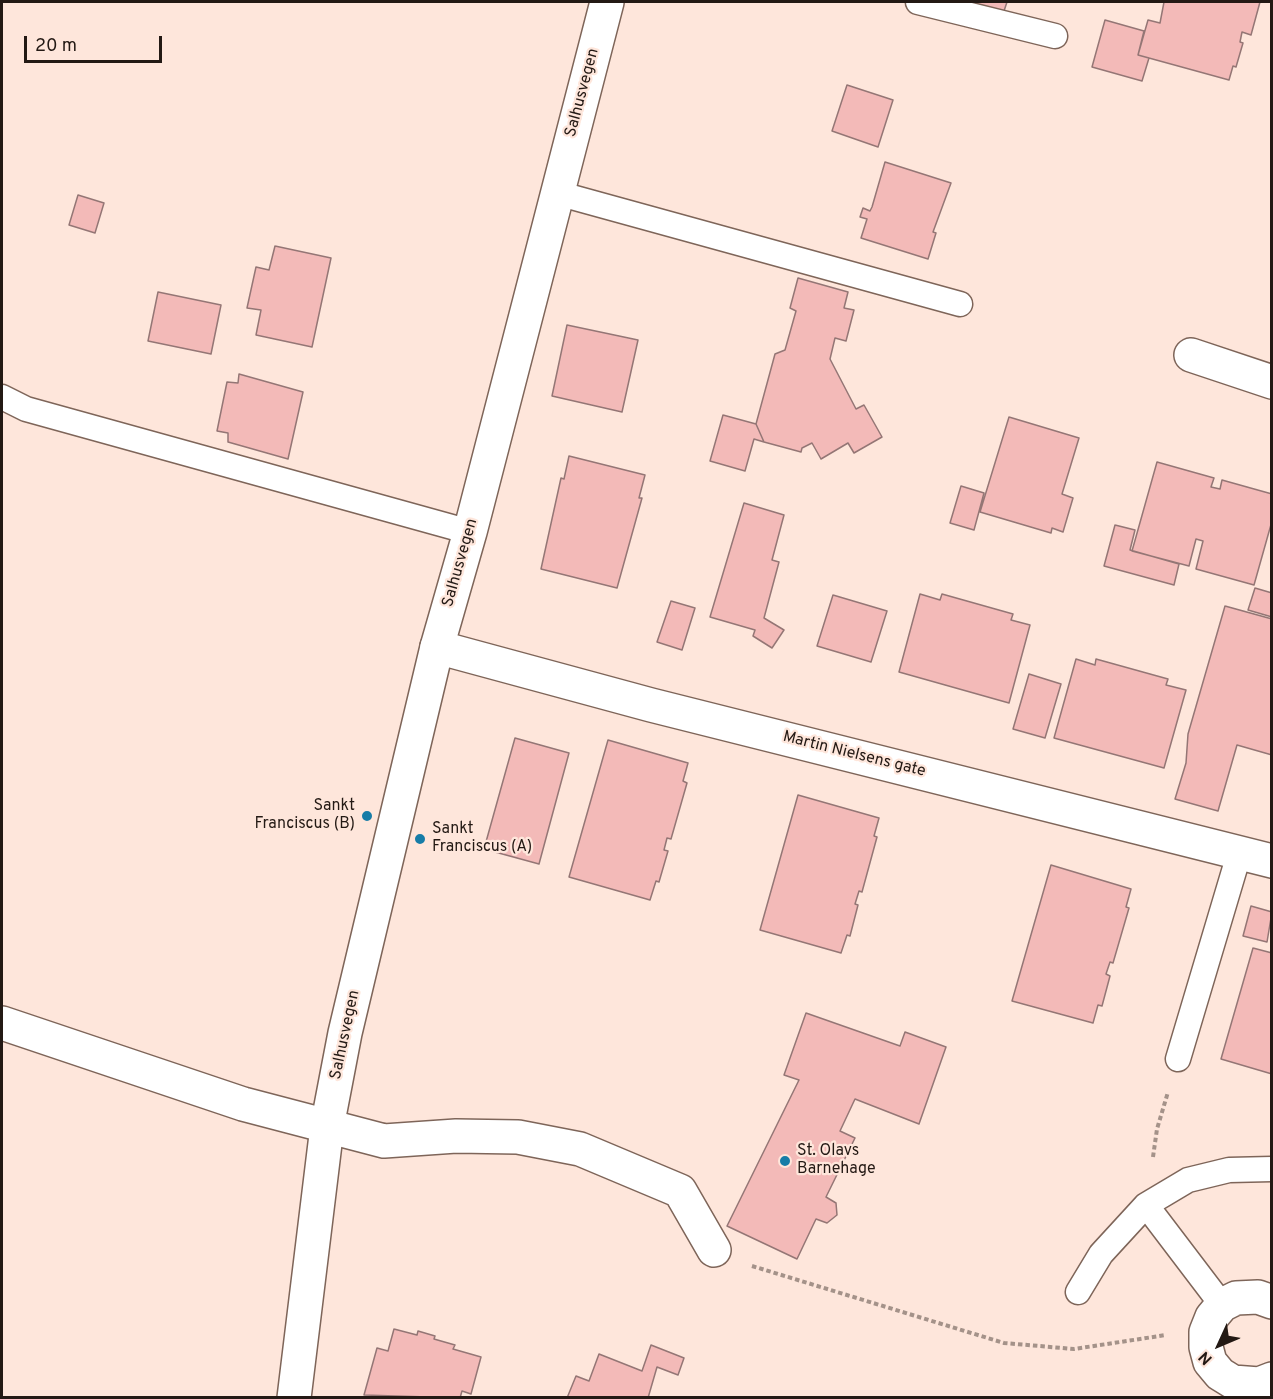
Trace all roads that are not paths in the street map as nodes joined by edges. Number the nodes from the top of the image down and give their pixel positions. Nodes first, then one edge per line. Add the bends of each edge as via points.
1 (607, 2) edge
2 (918, 2) edge
3 (1055, 36) dead end
4 (557, 193) junction
5 (960, 304) dead end
6 (1191, 355) dead end
7 (1272, 382) edge
8 (2, 397) edge
9 (470, 532) junction
10 (437, 648) junction
11 (1240, 851) junction
12 (1272, 861) edge
13 (2, 1023) edge
14 (1178, 1059) road end
15 (327, 1127) junction
16 (1272, 1169) edge
17 (1146, 1205) junction
18 (714, 1250) road end
19 (1078, 1292) dead end
20 (1272, 1302) edge
21 (1214, 1318) junction
22 (1272, 1379) edge
23 (1214, 1386) edge
24 (294, 1398) edge

1 - 4 street, Salhusvegen
2 - 3 lane
4 - 5 lane
4 - 9 street, Salhusvegen
6 - 7 street
8 - 9 lane via 26,409
9 - 10 street, Salhusvegen
10 - 11 street, Martin Nielsens gate
10 - 15 street, Salhusvegen via 345,1033
11 - 12 street, Martin Nielsens gate
11 - 14 lane
13 - 15 street via 243,1104
15 - 18 street via 384,1141 518,1137 580,1149 680,1191
15 - 24 street, Salhusvegen
16 - 17 lane via 1229,1170 1188,1180
17 - 19 lane via 1101,1254
17 - 21 lane
20 - 21 street via 1258,1297 1236,1298
21 - 23 street via 1206,1347
22 - 23 street via 1259,1384

